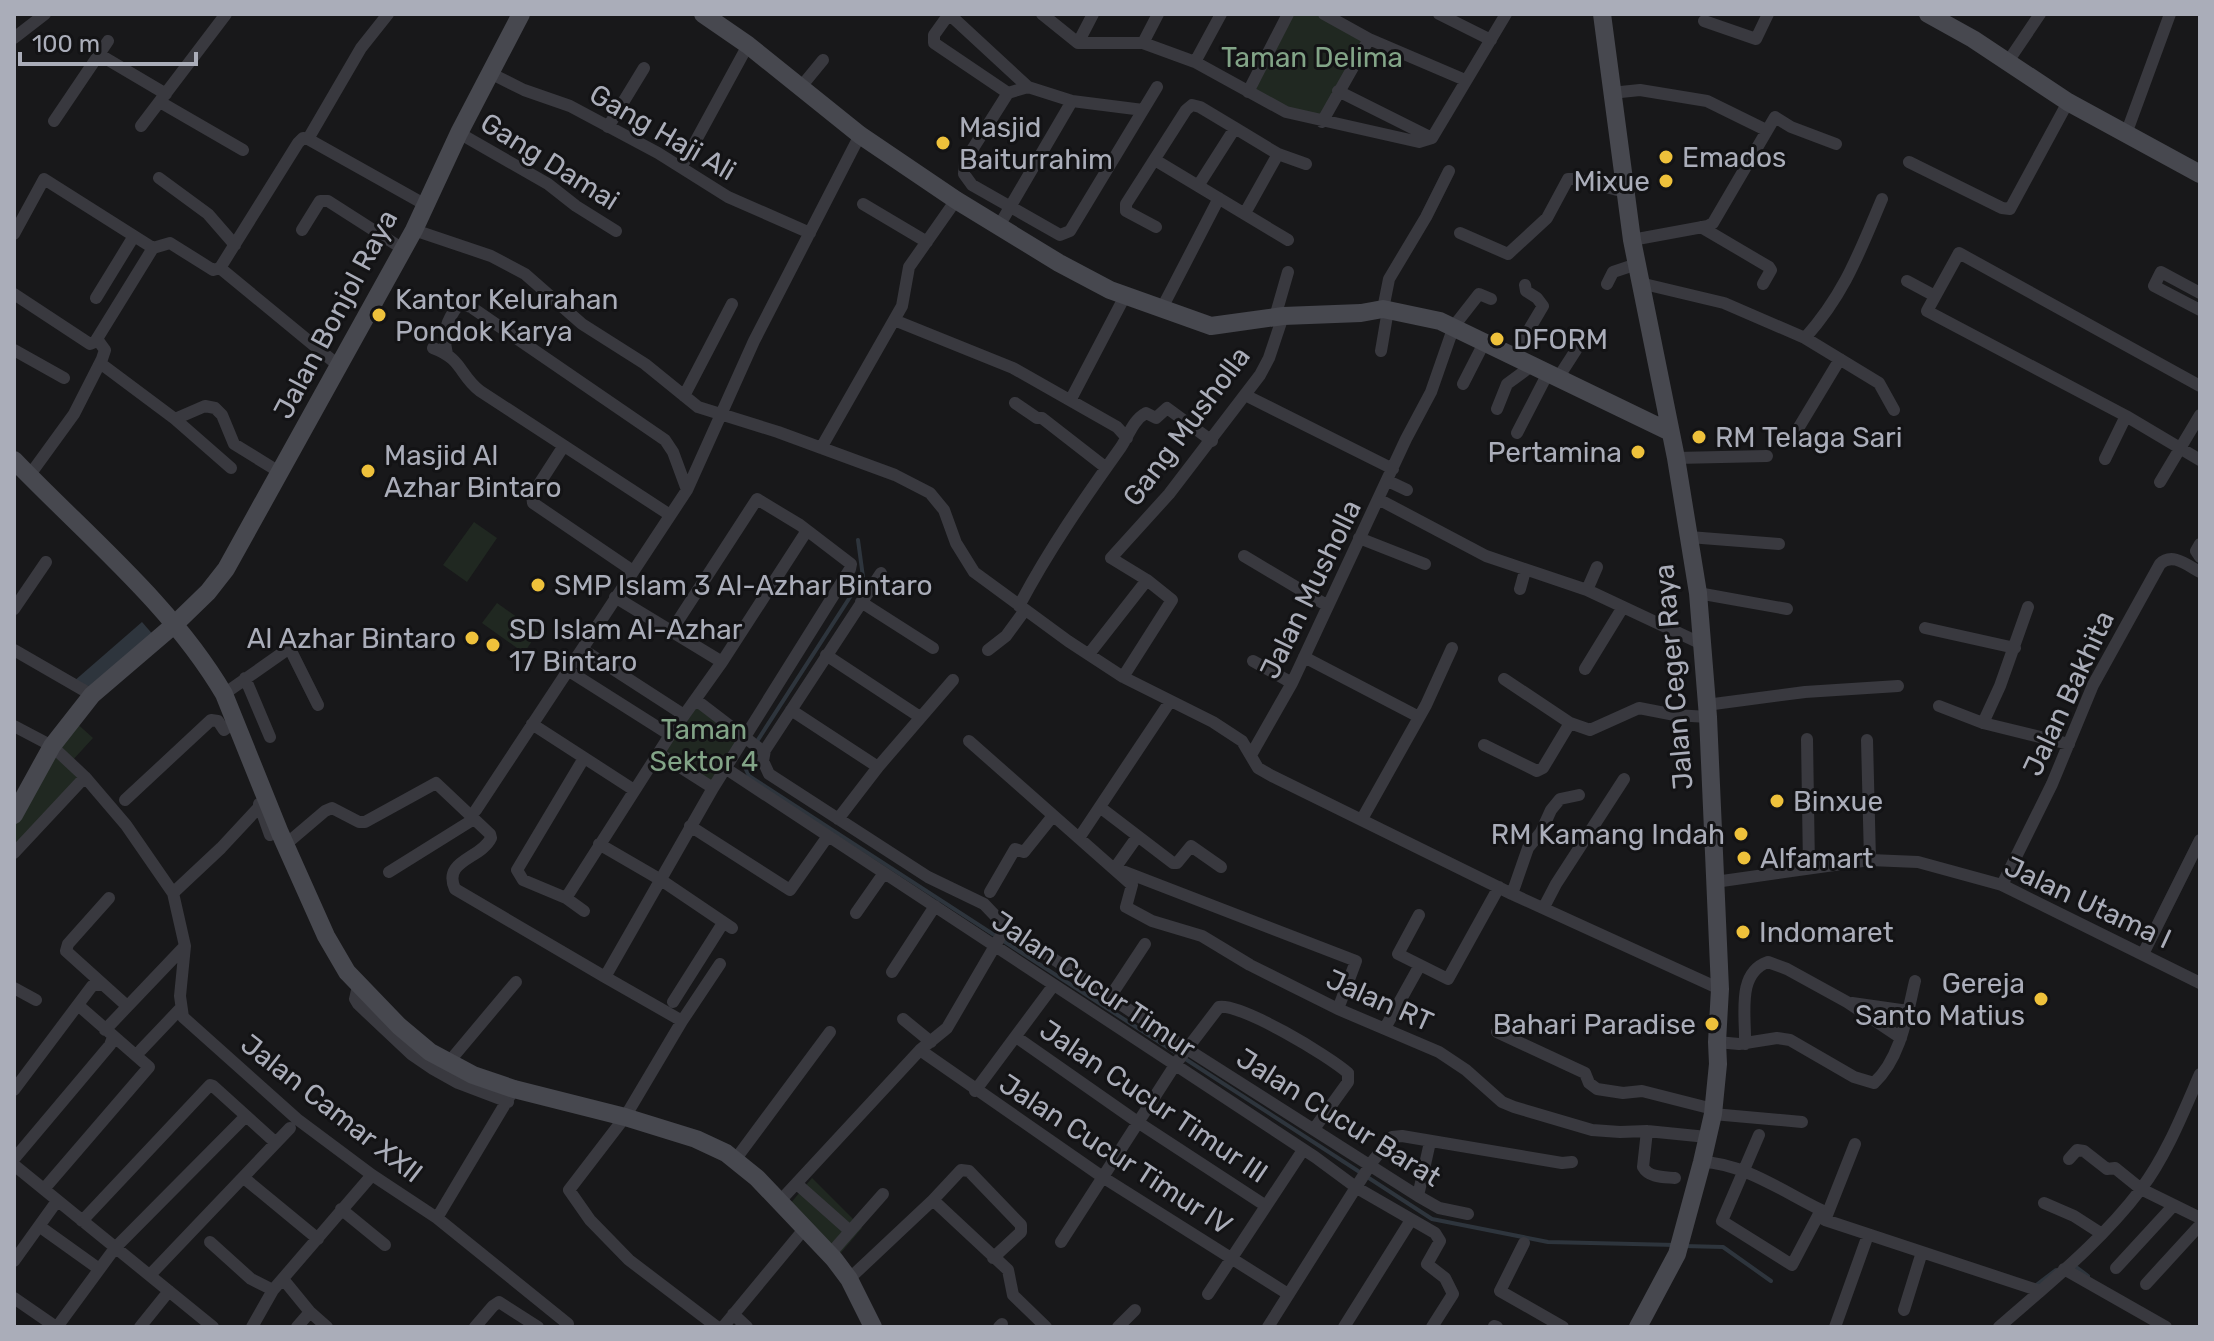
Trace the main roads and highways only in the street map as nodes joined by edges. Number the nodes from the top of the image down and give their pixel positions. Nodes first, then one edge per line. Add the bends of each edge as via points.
1 (521, 14) edge
2 (703, 14) edge
3 (1602, 14) edge
4 (1937, 16) edge
5 (2200, 174) edge
6 (1670, 432) junction
7 (14, 460) edge
8 (175, 624) junction
9 (14, 814) edge
10 (873, 1327) edge
11 (1638, 1327) edge

1 - 8 main road, Jalan Bonjol Raya via 414,230 281,473 226,569
2 - 6 main road via 860,135 956,200 1125,296 1211,326 1386,309 1454,326
3 - 6 main road, Jalan Ceger Raya via 1632,240
4 - 5 main road via 2068,102
6 - 11 main road, Jalan Ceger Raya via 1702,644 1720,989 1718,1064 1702,1162 1677,1254
7 - 8 main road
8 - 9 main road, Jalan Bonjol Raya via 92,695 52,746
8 - 10 main road via 224,694 278,840 326,936 358,986 413,1038 511,1096 625,1117 705,1142 735,1160 830,1254

